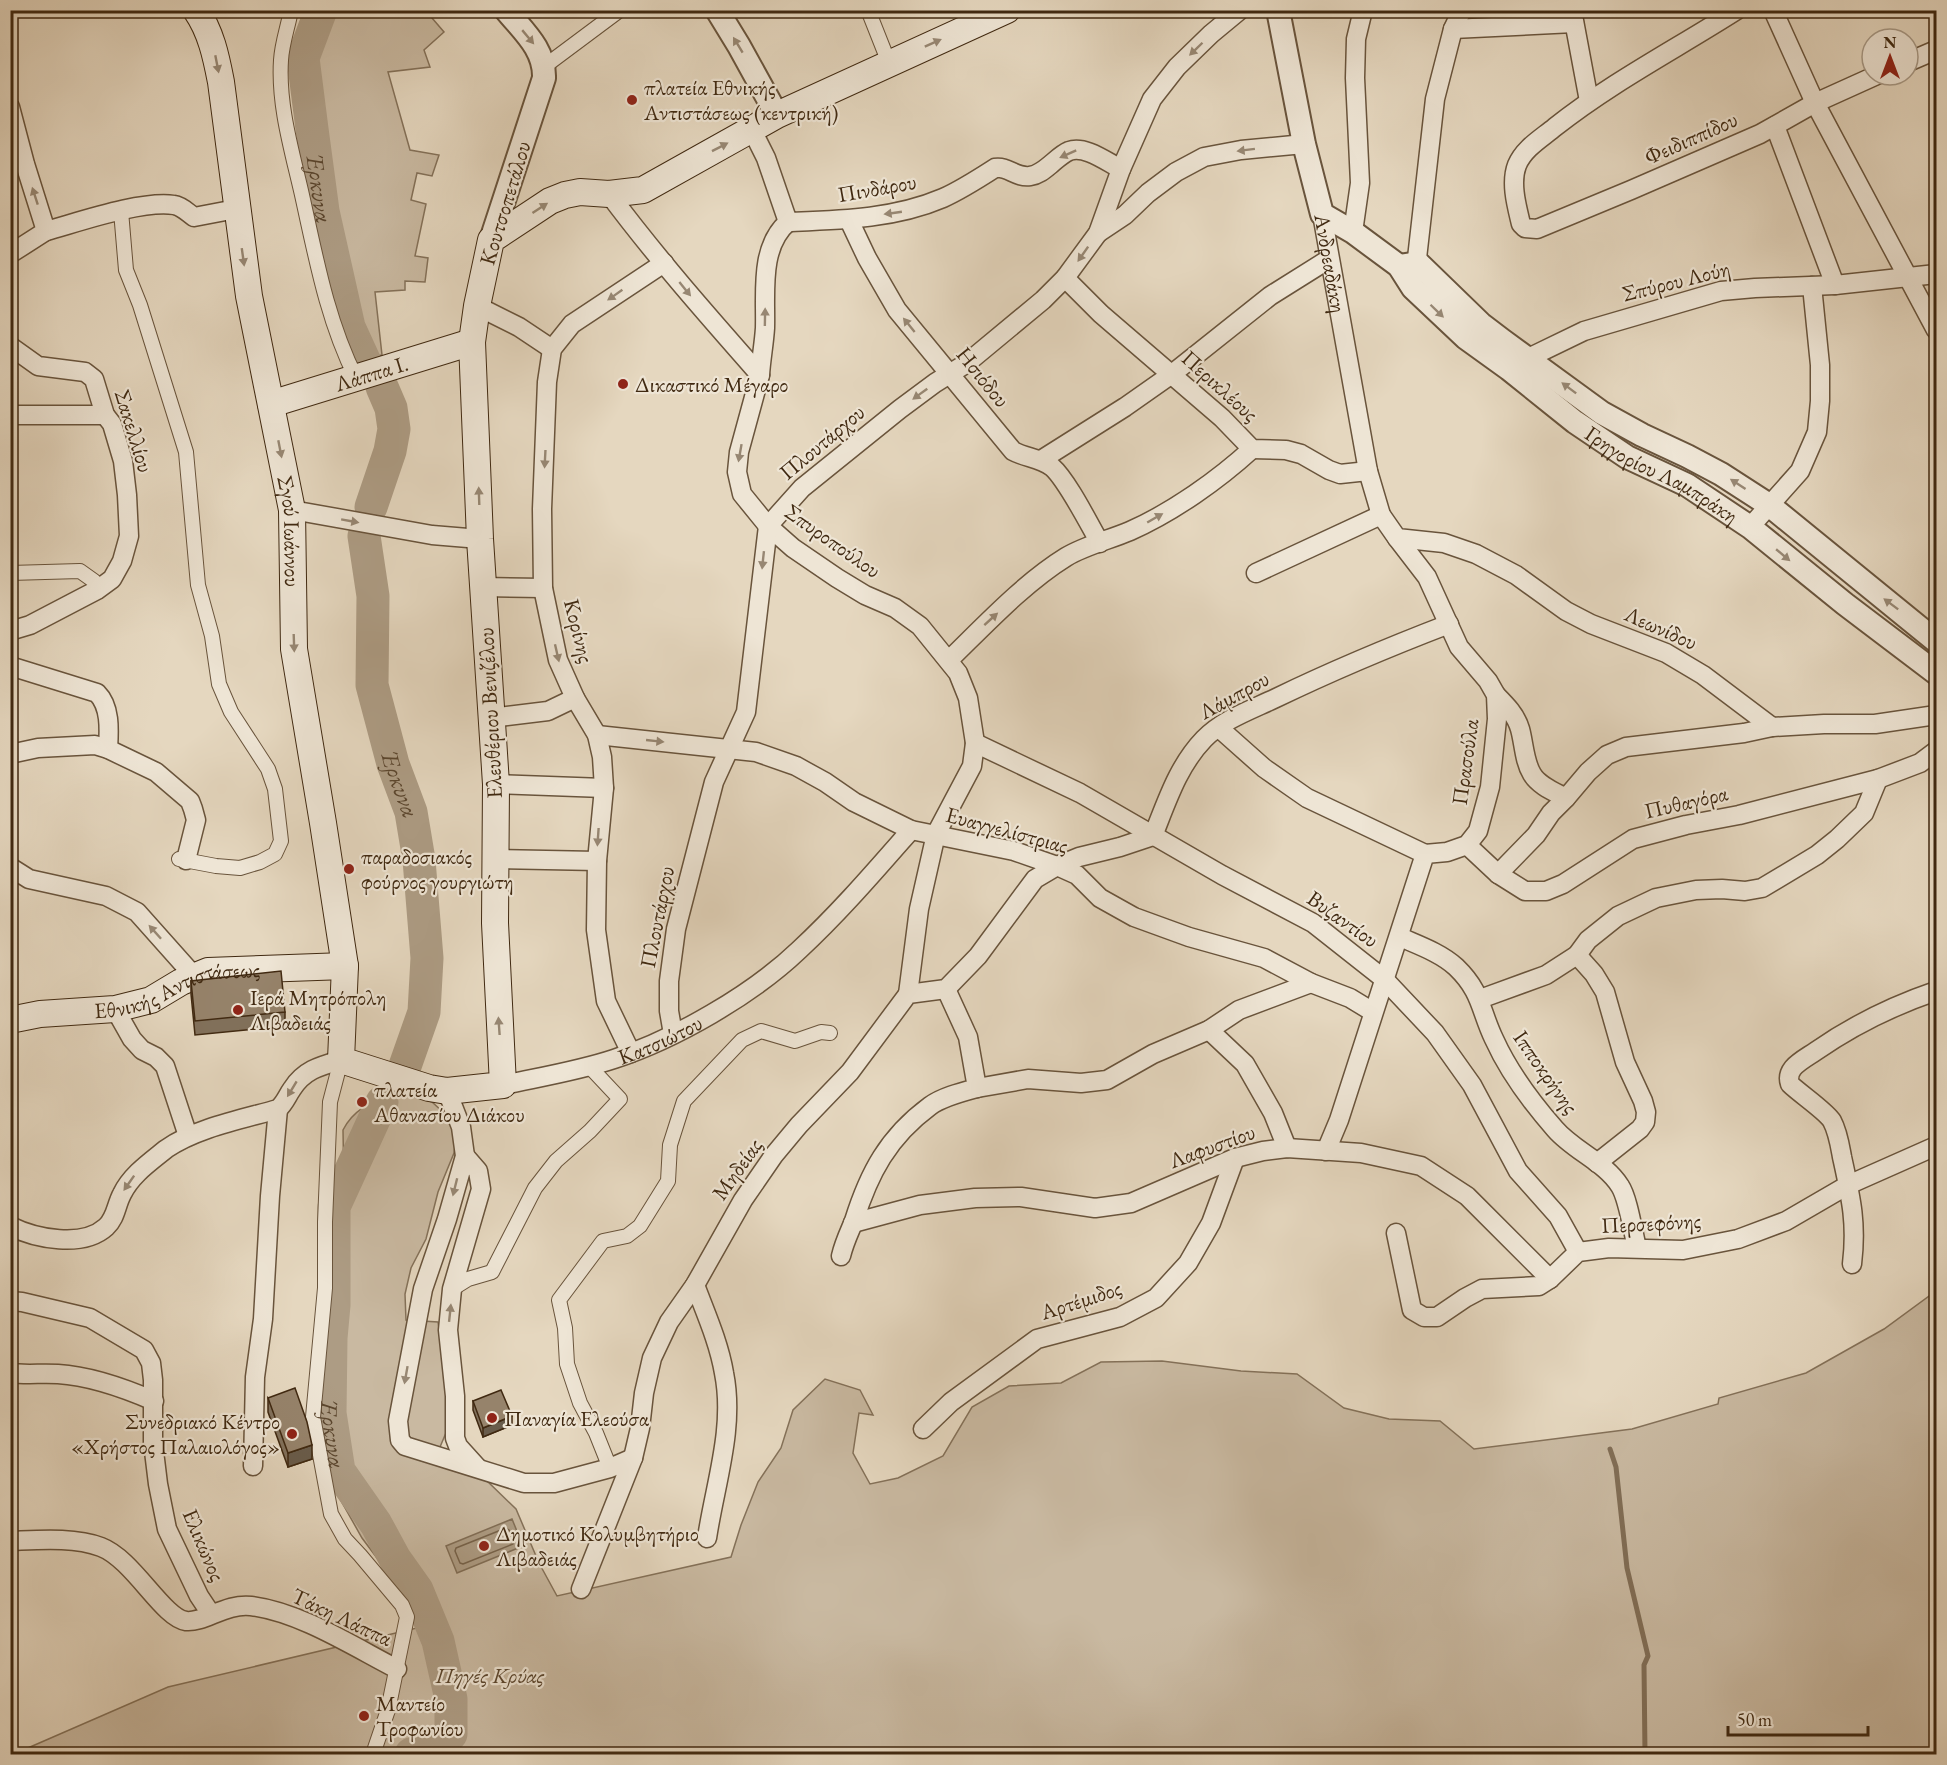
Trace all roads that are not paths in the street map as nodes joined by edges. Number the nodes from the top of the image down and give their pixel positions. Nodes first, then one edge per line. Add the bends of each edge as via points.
1 (196, 10) edge
2 (291, 10) edge
3 (506, 10) edge
4 (620, 10) edge
5 (717, 10) edge
6 (867, 10) edge
7 (1007, 10) edge
8 (1240, 10) edge
9 (1278, 10) edge
10 (1363, 10) edge
11 (1462, 10) edge
12 (1737, 10) edge
13 (1773, 10) edge
14 (1573, 17) edge
15 (1453, 29) junction
16 (1936, 50) edge
17 (1920, 57) edge
18 (889, 63) junction
19 (545, 66) junction
20 (1860, 83) edge
21 (1589, 101) junction
22 (1815, 103) junction
23 (10, 106) edge
24 (777, 115) junction
25 (1775, 126) junction
26 (752, 130) junction
27 (1304, 144) junction
28 (1121, 169) junction
29 (609, 194) junction
30 (236, 209) junction
31 (121, 211) junction
32 (1322, 214) junction
33 (849, 220) junction
34 (788, 222) junction
35 (46, 231) junction
36 (1353, 232) junction
37 (1098, 233) junction
38 (491, 240) junction
39 (10, 254) edge
40 (1329, 259) junction
41 (664, 263) junction
42 (1409, 265) junction
43 (1936, 274) edge
44 (1065, 278) junction
45 (1908, 278) junction
46 (1835, 285) junction
47 (1812, 286) junction
48 (477, 306) junction
49 (1936, 330) edge
50 (472, 342) junction
51 (10, 346) edge
52 (552, 348) junction
53 (1518, 363) junction
54 (949, 374) junction
55 (1172, 374) junction
56 (760, 375) junction
57 (356, 378) junction
58 (271, 404) junction
59 (10, 415) edge
60 (105, 415) junction
61 (1252, 449) junction
62 (1041, 460) junction
63 (1368, 471) junction
64 (1769, 505) junction
65 (292, 510) junction
66 (1381, 515) junction
67 (768, 526) junction
68 (1750, 527) junction
69 (1397, 538) junction
70 (480, 539) junction
71 (1100, 543) junction
72 (10, 573) edge
73 (1256, 573) dead end
74 (483, 587) junction
75 (543, 588) junction
76 (97, 590) junction
77 (1449, 624) junction
78 (10, 631) edge
79 (1936, 641) edge
80 (949, 660) junction
81 (10, 666) edge
82 (1936, 673) edge
83 (1496, 695) junction
84 (575, 698) junction
85 (1936, 715) edge
86 (491, 718) junction
87 (1772, 727) junction
88 (1219, 728) junction
89 (597, 735) junction
90 (975, 743) junction
91 (726, 748) junction
92 (108, 749) junction
93 (1936, 751) edge
94 (10, 754) edge
95 (1878, 779) junction
96 (496, 784) junction
97 (604, 788) junction
98 (1566, 798) junction
99 (911, 830) junction
100 (936, 834) junction
101 (1153, 836) junction
102 (1467, 845) junction
103 (1425, 854) junction
104 (183, 859) joint
105 (496, 859) junction
106 (597, 861) junction
107 (1057, 866) junction
108 (10, 867) edge
109 (1498, 874) junction
110 (1400, 937) junction
111 (1577, 955) junction
112 (345, 966) junction
113 (194, 976) junction
114 (1384, 979) junction
115 (1311, 983) junction
116 (946, 989) junction
117 (1936, 991) edge
118 (908, 994) junction
119 (1480, 999) junction
120 (115, 1009) junction
121 (1373, 1012) junction
122 (10, 1020) edge
123 (1209, 1030) junction
124 (831, 1033) dead end
125 (673, 1034) junction
126 (631, 1053) junction
127 (341, 1060) junction
128 (589, 1066) junction
129 (503, 1085) junction
130 (977, 1088) junction
131 (447, 1091) junction
132 (278, 1109) junction
133 (188, 1136) junction
134 (1936, 1146) edge
135 (1287, 1149) junction
136 (1326, 1151) junction
137 (465, 1156) junction
138 (1235, 1158) junction
139 (1598, 1163) junction
140 (1848, 1185) junction
141 (853, 1223) junction
142 (10, 1226) edge
143 (1396, 1233) dead end
144 (1637, 1248) junction
145 (1578, 1252) junction
146 (841, 1256) dead end
147 (1852, 1264) dead end
148 (1550, 1279) junction
149 (695, 1285) junction
150 (452, 1289) junction
151 (10, 1301) edge
152 (10, 1373) edge
153 (154, 1401) junction
154 (923, 1429) dead end
155 (633, 1458) junction
156 (253, 1466) dead end
157 (478, 1468) junction
158 (610, 1468) junction
159 (707, 1538) dead end
160 (10, 1541) edge
161 (581, 1588) dead end
162 (210, 1614) junction
163 (397, 1669) junction
164 (372, 1754) edge

1 -> 30 main road, Σγού Ιωάννου via 214,48 221,82
2 - 57 street via 281,60 288,136 329,313
3 -> 19 street via 537,47
4 - 19 street
24 -> 5 street
6 - 18 street
18 -> 7 main road
8 -> 28 street, Πλουτάρχου via 1177,67 1158,91
9 - 27 street, Ανδρεαδάκη
10 - 36 street via 1356,39 1360,183
11 - 15 street
12 - 21 street
13 - 22 street
14 - 15 street
14 - 21 street
15 - 42 street via 1435,99 1424,192
16 - 17 street
18 - 24 main road
19 - 38 street, Κουτσοπετάλου
20 - 22 street, Φειδιππίδου
21 - 25 street, Φειδιππίδου via 1522,156 1516,168 1515,186 1525,228 1537,229
22 - 25 street, Φειδιππίδου
22 - 45 street
35 -> 23 street
24 - 26 main road
25 - 46 street
29 -> 26 main road via 643,190
26 - 34 street
27 - 32 street, Ανδρεαδάκη
27 -> 37 street via 1204,157 1176,172
28 -> 33 street, Πινδάρου via 1076,150 1067,152 1038,174 1020,176 1003,166 994,168 943,198 905,211
28 - 37 street, Πλουτάρχου
38 -> 29 main road via 565,195
29 - 41 street
30 - 31 street via 198,217 175,205
30 -> 58 main road, Σγού Ιωάννου
31 - 35 street
31 - 104 street via 126,270 186,453 198,585 212,636 219,684 276,789 281,841 275,854 240,868
32 - 36 street, Γρηγορίου Λαμπράκη
32 - 40 street, Ανδρεαδάκη
33 - 34 street, Πινδάρου
54 -> 33 street, Ησιόδου via 897,310
56 -> 34 street, Σπυροπούλου via 769,251
35 - 39 street
36 - 42 street, Γρηγορίου Λαμπράκη
37 -> 44 street, Πλουτάρχου
38 - 48 main road, Κουτσοπετάλου
40 - 55 street via 1270,296
40 - 63 street, Ανδρεαδάκη
41 -> 52 street via 572,324
41 -> 56 street
42 - 53 street, Γρηγορίου Λαμπράκη via 1481,324
42 -> 53 street, Γρηγορίου Λαμπράκη via 1413,288 1466,338
43 - 45 street, Σπύρου Λούη
44 - 54 street, Πλουτάρχου via 967,363
44 - 55 street, Περικλέους
45 - 46 street, Σπύρου Λούη
45 - 49 street
46 - 47 street, Σπύρου Λούη
47 - 53 street, Σπύρου Λούη via 1721,291 1584,331
47 - 64 street via 1820,365 1816,432 1800,471
48 - 50 main road, Κουτσοπετάλου
48 - 52 street
50 - 57 main road, Λάππα Ι.
70 -> 50 main road, Ελευθέριου Βενιζέλου
51 - 60 street, Σακελλίου via 38,366 90,375
52 -> 75 street, Κορίνης via 542,509
64 -> 53 street, Γρηγορίου Λαμπράκη via 1721,474 1642,435
53 - 68 street, Γρηγορίου Λαμπράκη via 1575,422 1618,451 1687,485
54 - 62 street, Ησιόδου via 1013,451
54 -> 67 street, Πλουτάρχου via 802,488
55 - 61 street, Περικλέους
55 - 62 street
56 -> 67 street, Σπυροπούλου via 737,472 742,494
57 - 58 main road, Λάππα Ι.
58 -> 65 main road, Σγού Ιωάννου
59 - 60 street
60 - 76 street, Σακελλίου via 112,424 123,461 129,536 112,579
61 - 63 street, Περικλέους via 1302,454 1340,474
71 -> 61 street via 1154,519 1215,481
62 - 71 street, Ησιόδου via 1053,468
63 - 66 street, Ανδρεαδάκη
64 - 68 street
79 -> 64 street, Γρηγορίου Λαμπράκη
65 -> 70 street via 432,536
65 -> 112 main road, Σγού Ιωάννου via 294,649
66 - 69 street
66 - 73 street
67 - 80 street, Σπυροπούλου via 856,589 896,608 920,626
67 -> 91 street, Πλουτάρχου via 746,712
68 -> 82 street, Γρηγορίου Λαμπράκη
69 - 77 street, Πρασούλα via 1427,577
69 - 87 street, Λεωνίδου via 1444,543 1476,554 1516,575 1566,611 1666,653 1694,669
70 - 74 main road, Ελευθέριου Βενιζέλου
80 -> 71 street via 1037,575 1069,555
72 - 76 street via 80,571 94,581
74 - 75 street
74 - 86 main road, Ελευθέριου Βενιζέλου
75 -> 84 street, Κορίνης via 558,660
76 - 78 street, Σακελλίου via 30,625
77 - 83 street, Πρασούλα via 1459,647
77 - 88 street, Λάμπρου via 1327,672
80 - 90 street, Σπυροπούλου via 968,698
81 - 92 street via 97,693 108,717
83 - 98 street via 1520,727 1532,774
83 - 102 street, Πρασούλα via 1490,787 1478,831
84 - 86 street via 548,711
84 - 89 street, Κορίνης
85 - 87 street via 1875,724
86 - 96 main road, Ελευθέριου Βενιζέλου
87 - 98 street via 1626,747 1607,755
88 - 101 street, Λάμπρου via 1186,761
88 - 103 street via 1264,768 1307,798
89 -> 91 street, Ευαγγελίστριας
89 - 97 street, Κορίνης
90 - 100 street, Σπυροπούλου via 972,766
90 - 101 street, Βυζαντίου via 1080,793
91 - 99 street, Ευαγγελίστριας via 756,752 796,766 854,802
91 - 125 street, Πλουτάρχου via 676,929 669,981
92 - 94 street via 71,745
92 - 104 street via 156,772 190,801 196,820
93 - 95 street, Πυθαγόρα via 1920,763
95 - 109 street, Πυθαγόρα via 1633,839 1546,891 1525,891
95 - 111 street via 1864,813 1816,855 1762,888 1696,890 1656,898 1618,916 1588,940
96 - 97 street
96 - 105 main road, Ελευθέριου Βενιζέλου
97 -> 106 street, Κορίνης
98 - 109 street
99 - 100 street, Ευαγγελίστριας
99 - 125 street, Κατσιώτου via 797,952 743,995
100 - 107 street, Ευαγγελίστριας via 1014,851
100 - 118 street, Σπυροπούλου via 919,909
101 - 107 street
101 - 114 street, Βυζαντίου via 1313,923
102 - 103 street
102 - 109 street, Πυθαγόρα
103 - 110 street
105 - 106 street
129 -> 105 main road, Ελευθέριου Βενιζέλου
106 - 126 street, Κορίνης via 596,930 606,1000
107 - 115 street, Ευαγγελίστριας via 1077,875 1100,897 1134,917 1264,958
107 - 116 street via 1035,879 978,956
113 -> 108 street via 138,912 106,896 29,879
110 - 114 street
110 - 119 street, Ιπποκρήνης via 1454,966
111 - 119 street via 1546,975
111 - 139 street via 1605,992 1625,1062 1646,1112 1640,1129
112 - 113 main road, Εθνικής Αντιστάσεως via 208,971
112 - 127 main road, Σγού Ιωάννου
113 - 120 main road, Εθνικής Αντιστάσεως via 151,1000
114 - 121 street
114 - 145 street, Βυζαντίου via 1435,1033 1472,1085 1518,1171 1558,1216
115 - 121 street, Ευαγγελίστριας
115 - 123 street via 1239,1010
116 - 118 street
116 - 130 street via 969,1037
117 - 140 street via 1839,1035 1795,1066 1788,1078 1832,1121
118 - 149 street, Μηδείας via 850,1072 774,1155 743,1200
119 - 139 street, Ιπποκρήνης via 1493,1038 1512,1071 1555,1130
120 - 122 main road, Εθνικής Αντιστάσεως
120 - 133 street via 132,1039 165,1066
121 - 136 street
123 - 130 street via 1152,1054 1107,1080 1081,1083 1028,1079
123 - 135 street via 1245,1064 1273,1113
124 - 158 street via 821,1032 795,1041 761,1031 742,1040 684,1101 670,1145 668,1181 640,1226 627,1236 603,1241 559,1300 567,1364
125 - 126 street, Κατσιώτου
126 - 128 street, Κατσιώτου
127 - 131 main road, Κατσιώτου
127 -> 132 street via 299,1077
127 - 163 street via 330,1102 325,1288 314,1417 330,1514 345,1539 402,1605 407,1617
128 - 129 street, Κατσιώτου
128 - 150 street via 620,1099 556,1161 536,1188 492,1272
129 - 131 main road, Κατσιώτου
130 - 141 street via 931,1105 894,1139 878,1161
131 - 137 street via 461,1127
132 - 133 street
132 - 156 street via 263,1319 255,1377
133 -> 142 street via 136,1174 105,1228 64,1241
134 - 140 street, Περσεφόνης
135 - 136 street, Λαφυστίου
135 - 138 street, Λαφυστίου
136 - 148 street, Λαφυστίου via 1361,1153 1421,1166 1467,1196
137 - 150 street via 478,1171 481,1189
137 -> 157 street via 423,1289 398,1420 400,1440 405,1446
138 - 141 street, Λαφυστίου via 1131,1203 1095,1208 1021,1197 975,1198 920,1205
138 - 154 street, Αρτέμιδος via 1211,1223 1188,1263 1156,1298 1120,1317 1037,1339 951,1402
139 - 144 street, Ιπποκρήνης via 1621,1186
140 - 144 street, Περσεφόνης via 1786,1221 1738,1239 1683,1250
140 - 147 street via 1855,1238
141 - 146 street
143 - 148 street, Περσεφόνης via 1412,1310 1424,1317 1437,1317 1482,1289 1539,1286
144 - 145 street, Περσεφόνης
145 - 148 street, Περσεφόνης
149 - 155 street, Μηδείας via 669,1322 652,1358
149 - 159 street via 724,1373 727,1404 724,1448
157 -> 150 street via 455,1438 448,1329
151 - 153 street, Ελικώνος via 90,1318 144,1350 151,1363
152 - 153 street via 82,1378 127,1389
153 - 162 street, Ελικώνος via 153,1443 167,1528
155 - 158 street
155 - 161 street, Μηδείας
157 - 158 street via 524,1483 554,1483
160 - 162 street, Τάκη Λάππα via 77,1542 102,1547 123,1560 172,1615 185,1621
162 - 163 street, Τάκη Λάππα via 231,1606 251,1606 293,1616
163 - 164 street

